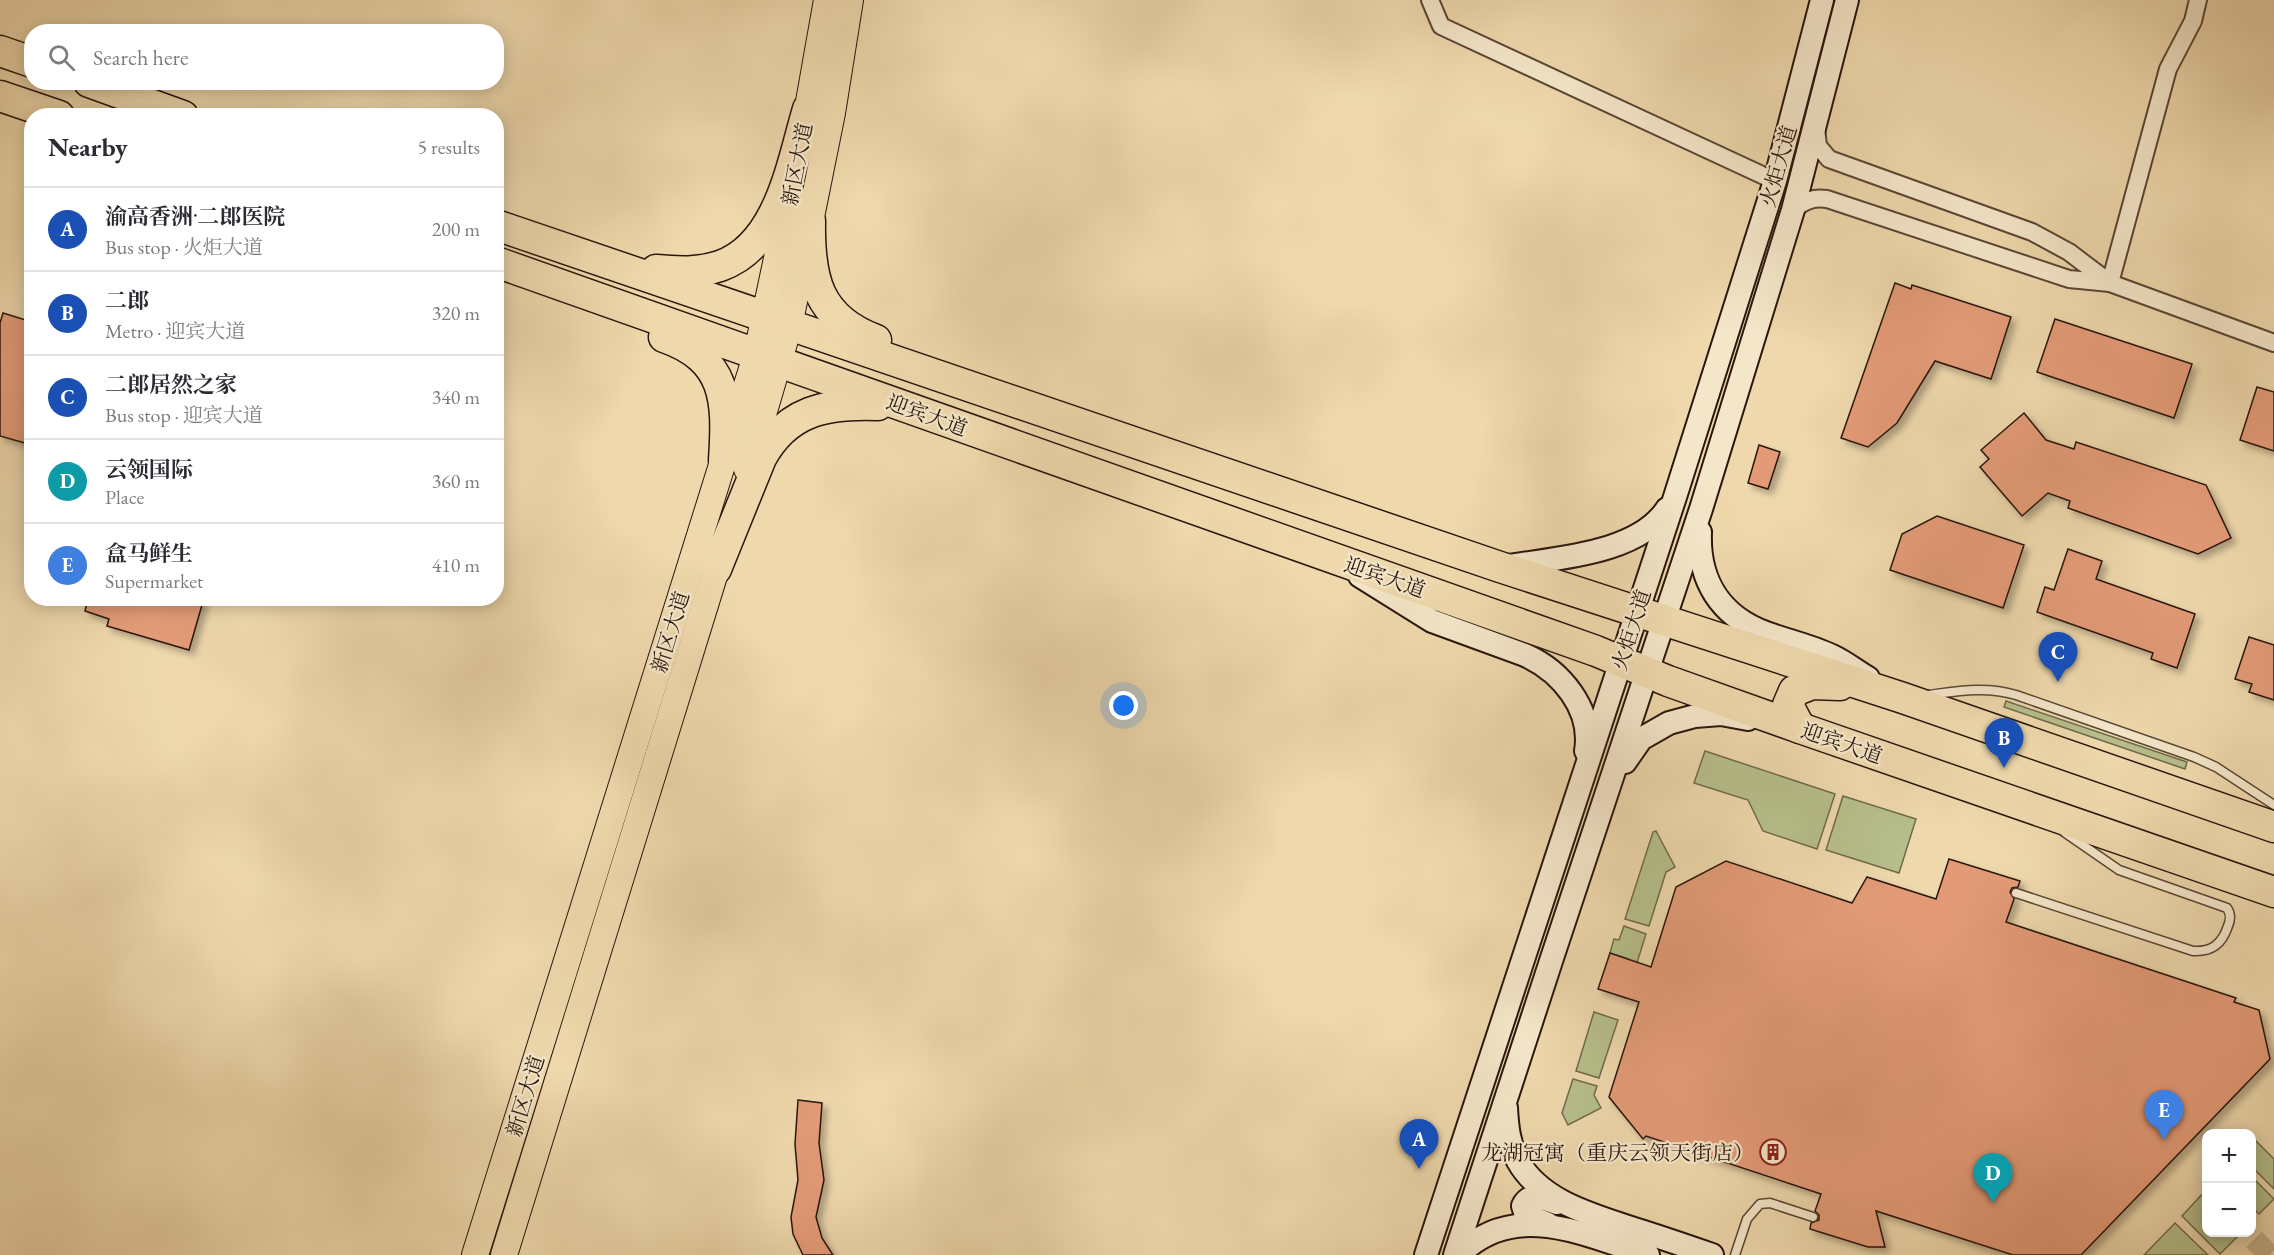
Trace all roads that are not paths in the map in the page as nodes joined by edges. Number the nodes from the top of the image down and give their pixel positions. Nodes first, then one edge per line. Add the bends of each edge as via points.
1 (827, 0) edge
2 (850, 0) edge
3 (1430, 0) edge
4 (1822, 0) edge
5 (1847, 0) edge
6 (2198, 0) edge
7 (111, 90) edge
8 (1, 96) edge
9 (36, 108) edge
10 (161, 108) edge
11 (808, 109) junction
12 (1816, 121) junction
13 (1775, 181) junction
14 (1793, 210) junction
15 (810, 221) junction
16 (504, 228) edge
17 (504, 265) edge
18 (624, 269) junction
19 (504, 276) edge
20 (2110, 283) junction
21 (778, 322) junction
22 (2274, 343) edge
23 (769, 357) junction
24 (955, 382) junction
25 (900, 406) junction
26 (724, 460) junction
27 (1675, 498) junction
28 (1701, 509) junction
29 (1331, 558) junction
30 (1500, 567) junction
31 (716, 569) junction
32 (1651, 615) junction
33 (1634, 666) junction
34 (1858, 685) junction
35 (1903, 698) junction
36 (1800, 728) junction
37 (1581, 783) junction
38 (2274, 805) edge
39 (1602, 806) junction
40 (2032, 809) junction
41 (2274, 827) edge
42 (2274, 892) edge
43 (2016, 893) dead end
44 (1506, 1099) junction
45 (1578, 1210) junction
46 (1813, 1217) dead end
47 (1553, 1226) junction
48 (475, 1255) edge
49 (504, 1255) edge
50 (1426, 1255) edge
51 (1457, 1255) edge
52 (1648, 1255) edge
53 (1712, 1255) edge
54 (1735, 1255) edge

1 - 11 main road, 新区大道
2 - 15 main road, 新区大道
3 - 13 street via 1441,26
4 - 13 main road, 火炬大道
5 - 12 main road, 火炬大道
6 - 20 street via 2193,21 2168,69
7 - 10 highway
8 - 9 highway
11 - 18 highway via 775,213 747,250 721,265 694,271
11 - 21 main road, 新区大道
12 - 14 main road, 火炬大道
12 - 20 street via 1818,146 1829,159 2032,232 2069,252
13 - 27 main road, 火炬大道
14 - 20 street via 1809,200 1827,199 2069,279
14 - 28 main road, 火炬大道
15 - 21 main road, 新区大道
15 - 24 highway via 813,276 839,319 856,332 917,354
16 - 18 highway, 迎宾大道
17 - 23 highway, 迎宾大道
18 - 21 highway, 迎宾大道
19 - 26 highway via 680,342 700,355 723,394
20 - 22 street
21 - 23 main road, 新区大道
21 - 24 highway, 迎宾大道
23 - 25 highway, 迎宾大道
23 - 26 main road, 新区大道
23 - 31 main road, 新区大道
24 - 30 highway, 迎宾大道
25 - 29 highway, 迎宾大道
25 - 31 highway via 831,406 810,412 780,430 761,458
26 - 48 main road, 新区大道
27 - 30 main road via 1655,525 1620,544
27 - 32 main road, 火炬大道
28 - 32 main road, 火炬大道
28 - 35 main road via 1702,566 1712,591 1732,615 1763,632 1832,656
29 - 30 highway via 1419,575 1485,594 1500,586
29 - 33 highway, 迎宾大道
29 - 37 main road via 1432,621 1525,655 1551,670 1572,694 1585,721 1587,745
30 - 32 highway, 迎宾大道
31 - 49 main road, 新区大道
32 - 33 main road, 火炬大道
32 - 34 highway, 迎宾大道
33 - 36 highway, 迎宾大道
33 - 37 main road, 火炬大道
33 - 39 main road, 火炬大道
34 - 35 highway, 迎宾大道
34 - 36 highway via 1812,684 1794,691 1788,705
35 - 38 lane via 1979,688 2004,691 2194,757
35 - 41 highway, 迎宾大道
36 - 39 main road via 1721,714 1669,723 1641,739
36 - 40 highway, 迎宾大道
37 - 50 main road, 火炬大道
39 - 44 main road, 火炬大道
40 - 42 highway, 迎宾大道
40 - 43 lane via 2119,870 2223,905 2230,911 2230,919 2219,944 2193,951
44 - 45 main road via 1508,1131 1518,1162 1540,1187
44 - 51 main road, 火炬大道
45 - 47 main road via 1543,1198 1528,1198 1523,1206 1526,1215
45 - 53 main road
46 - 54 lane via 1770,1203 1760,1204 1747,1219
47 - 51 main road via 1500,1228 1478,1237
47 - 52 main road

